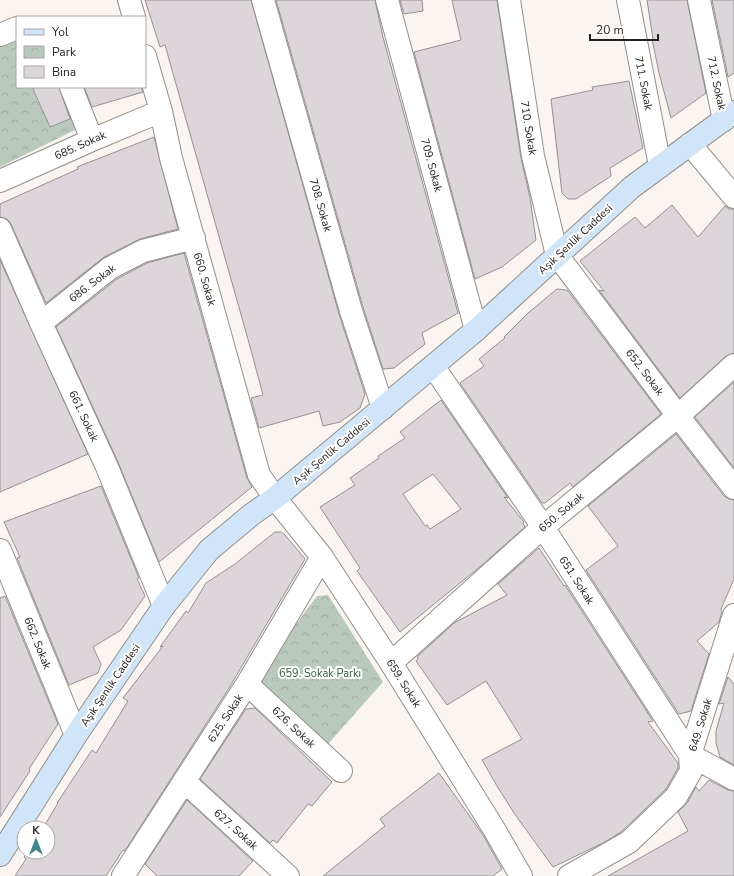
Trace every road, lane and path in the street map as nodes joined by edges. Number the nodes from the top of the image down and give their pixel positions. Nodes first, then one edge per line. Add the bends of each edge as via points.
1 (129, 0) edge
2 (263, 0) edge
3 (387, 0) edge
4 (509, 0) edge
5 (628, 0) edge
6 (699, 0) edge
7 (134, 16) edge
8 (16, 28) edge
9 (0, 35) edge
10 (146, 59) edge
11 (72, 88) edge
12 (161, 111) junction
13 (729, 116) edge
14 (92, 140) junction
15 (690, 144) junction
16 (660, 166) junction
17 (0, 181) edge
18 (734, 197) edge
19 (0, 229) edge
20 (194, 238) junction
21 (557, 254) junction
22 (41, 323) junction
23 (476, 330) junction
24 (734, 365) edge
25 (433, 366) junction
26 (382, 408) junction
27 (678, 416) junction
28 (734, 488) edge
29 (275, 498) junction
30 (543, 527) junction
31 (0, 550) edge
32 (322, 557) junction
33 (164, 606) junction
34 (734, 616) edge
35 (391, 663) junction
36 (247, 684) junction
37 (76, 735) junction
38 (690, 755) junction
39 (341, 770) dead end
40 (734, 779) edge
41 (184, 782) junction
42 (0, 855) edge
43 (131, 872) edge
44 (288, 876) edge
45 (521, 876) edge
46 (569, 876) edge

1 - 7 street
2 - 26 street, 708. Sokak via 351,311
3 - 23 street, 709. Sokak
4 - 21 street, 710. Sokak via 533,156
5 - 16 street, 711. Sokak
6 - 13 street, 712. Sokak
8 - 9 street
10 - 12 street, 660. Sokak
11 - 14 street
12 - 14 street, 685. Sokak
12 - 20 street, 660. Sokak via 171,158
13 - 15 street, Aşık Şenlik Caddesi
14 - 17 street, 685. Sokak
15 - 16 street, Aşık Şenlik Caddesi
15 - 18 street
16 - 21 street, Aşık Şenlik Caddesi via 632,187
19 - 22 street, 661. Sokak
20 - 22 street, 686. Sokak via 143,251 110,268
20 - 29 street, 660. Sokak via 259,475
21 - 23 street, Aşık Şenlik Caddesi
21 - 27 street, 652. Sokak
22 - 33 street, 661. Sokak via 107,467
23 - 25 street, Aşık Şenlik Caddesi
24 - 27 street, 650. Sokak
25 - 26 street, Aşık Şenlik Caddesi
25 - 30 street, 651. Sokak
26 - 29 street, Aşık Şenlik Caddesi
27 - 28 street, 652. Sokak
27 - 30 street, 650. Sokak
29 - 32 street, 659. Sokak
29 - 33 street, Aşık Şenlik Caddesi via 209,550
30 - 35 street, 650. Sokak
30 - 38 street, 651. Sokak
31 - 37 street, 662. Sokak
32 - 35 street, 659. Sokak
32 - 36 street, 625. Sokak
33 - 37 street, Aşık Şenlik Caddesi
34 - 38 street, 649. Sokak
35 - 45 street, 659. Sokak
36 - 39 street, 626. Sokak
36 - 41 street, 625. Sokak
37 - 42 street, Aşık Şenlik Caddesi
38 - 40 street, 651. Sokak
38 - 46 street, 649. Sokak via 691,771 676,797 629,842
41 - 43 street, 625. Sokak
41 - 44 street, 627. Sokak

